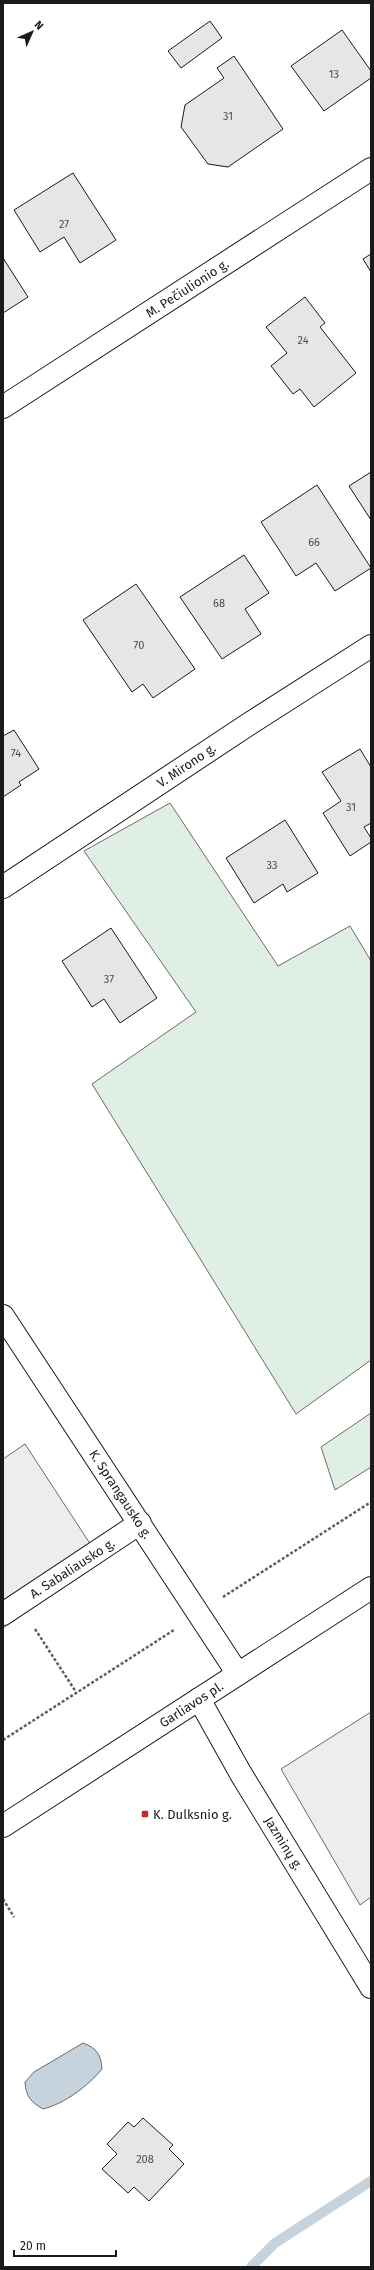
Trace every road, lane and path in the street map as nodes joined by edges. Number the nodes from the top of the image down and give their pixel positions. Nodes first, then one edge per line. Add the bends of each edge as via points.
1 (371, 169) edge
2 (3, 407) edge
3 (371, 646) edge
4 (3, 887) edge
5 (3, 1316) edge
6 (140, 1523) junction
7 (371, 1588) edge
8 (11, 1608) edge
9 (238, 1674) junction
10 (76, 1692) dead end
11 (199, 1699) junction
12 (7, 1824) edge
13 (3, 1899) edge
14 (14, 1917) dead end
15 (371, 1987) edge

1 - 2 street, M. Pečiulionio g.
3 - 4 street, V. Mirono g.
5 - 6 street, K. Sprangausko g.
6 - 8 street, A. Sabaliausko g.
6 - 9 street, K. Sprangausko g.
7 - 9 street, Garliavos pl.
8 - 10 path
9 - 11 street, Garliavos pl.
11 - 12 street, Garliavos pl.
11 - 15 street, Jazminų g. via 241,1774
13 - 14 path

